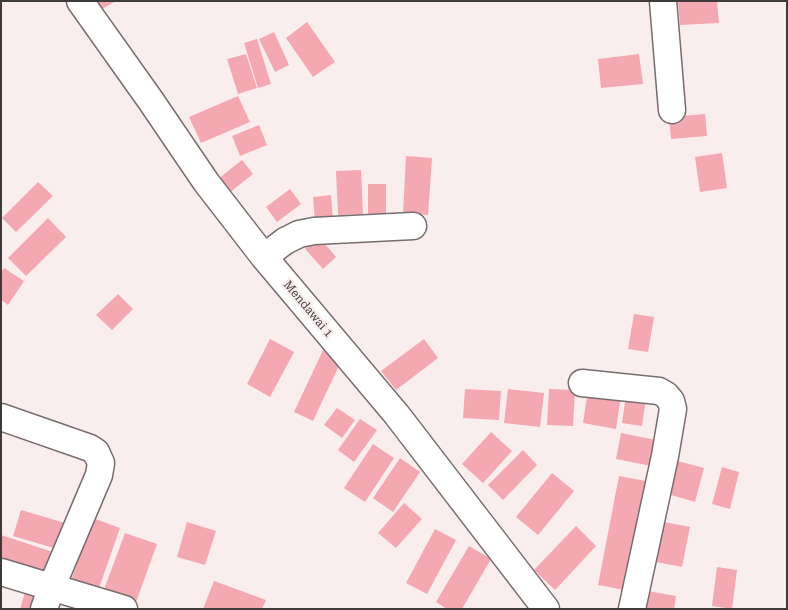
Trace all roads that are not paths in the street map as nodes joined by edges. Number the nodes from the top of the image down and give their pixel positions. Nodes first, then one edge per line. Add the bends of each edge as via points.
1 (80, 1) edge
2 (663, 1) edge
3 (672, 110) dead end
4 (413, 226) dead end
5 (264, 257) junction
6 (582, 383) dead end
7 (1, 417) edge
8 (1, 572) edge
9 (48, 598) edge
10 (124, 609) edge
11 (546, 609) edge
12 (632, 609) edge

1 - 5 street, Mendawai 1 via 206,182
2 - 3 street
4 - 5 street via 299,234
5 - 11 street, Mendawai 1 via 396,415
6 - 12 street via 659,391 671,401 673,409
7 - 9 street via 90,448 101,463 99,475
8 - 9 street
9 - 10 street

